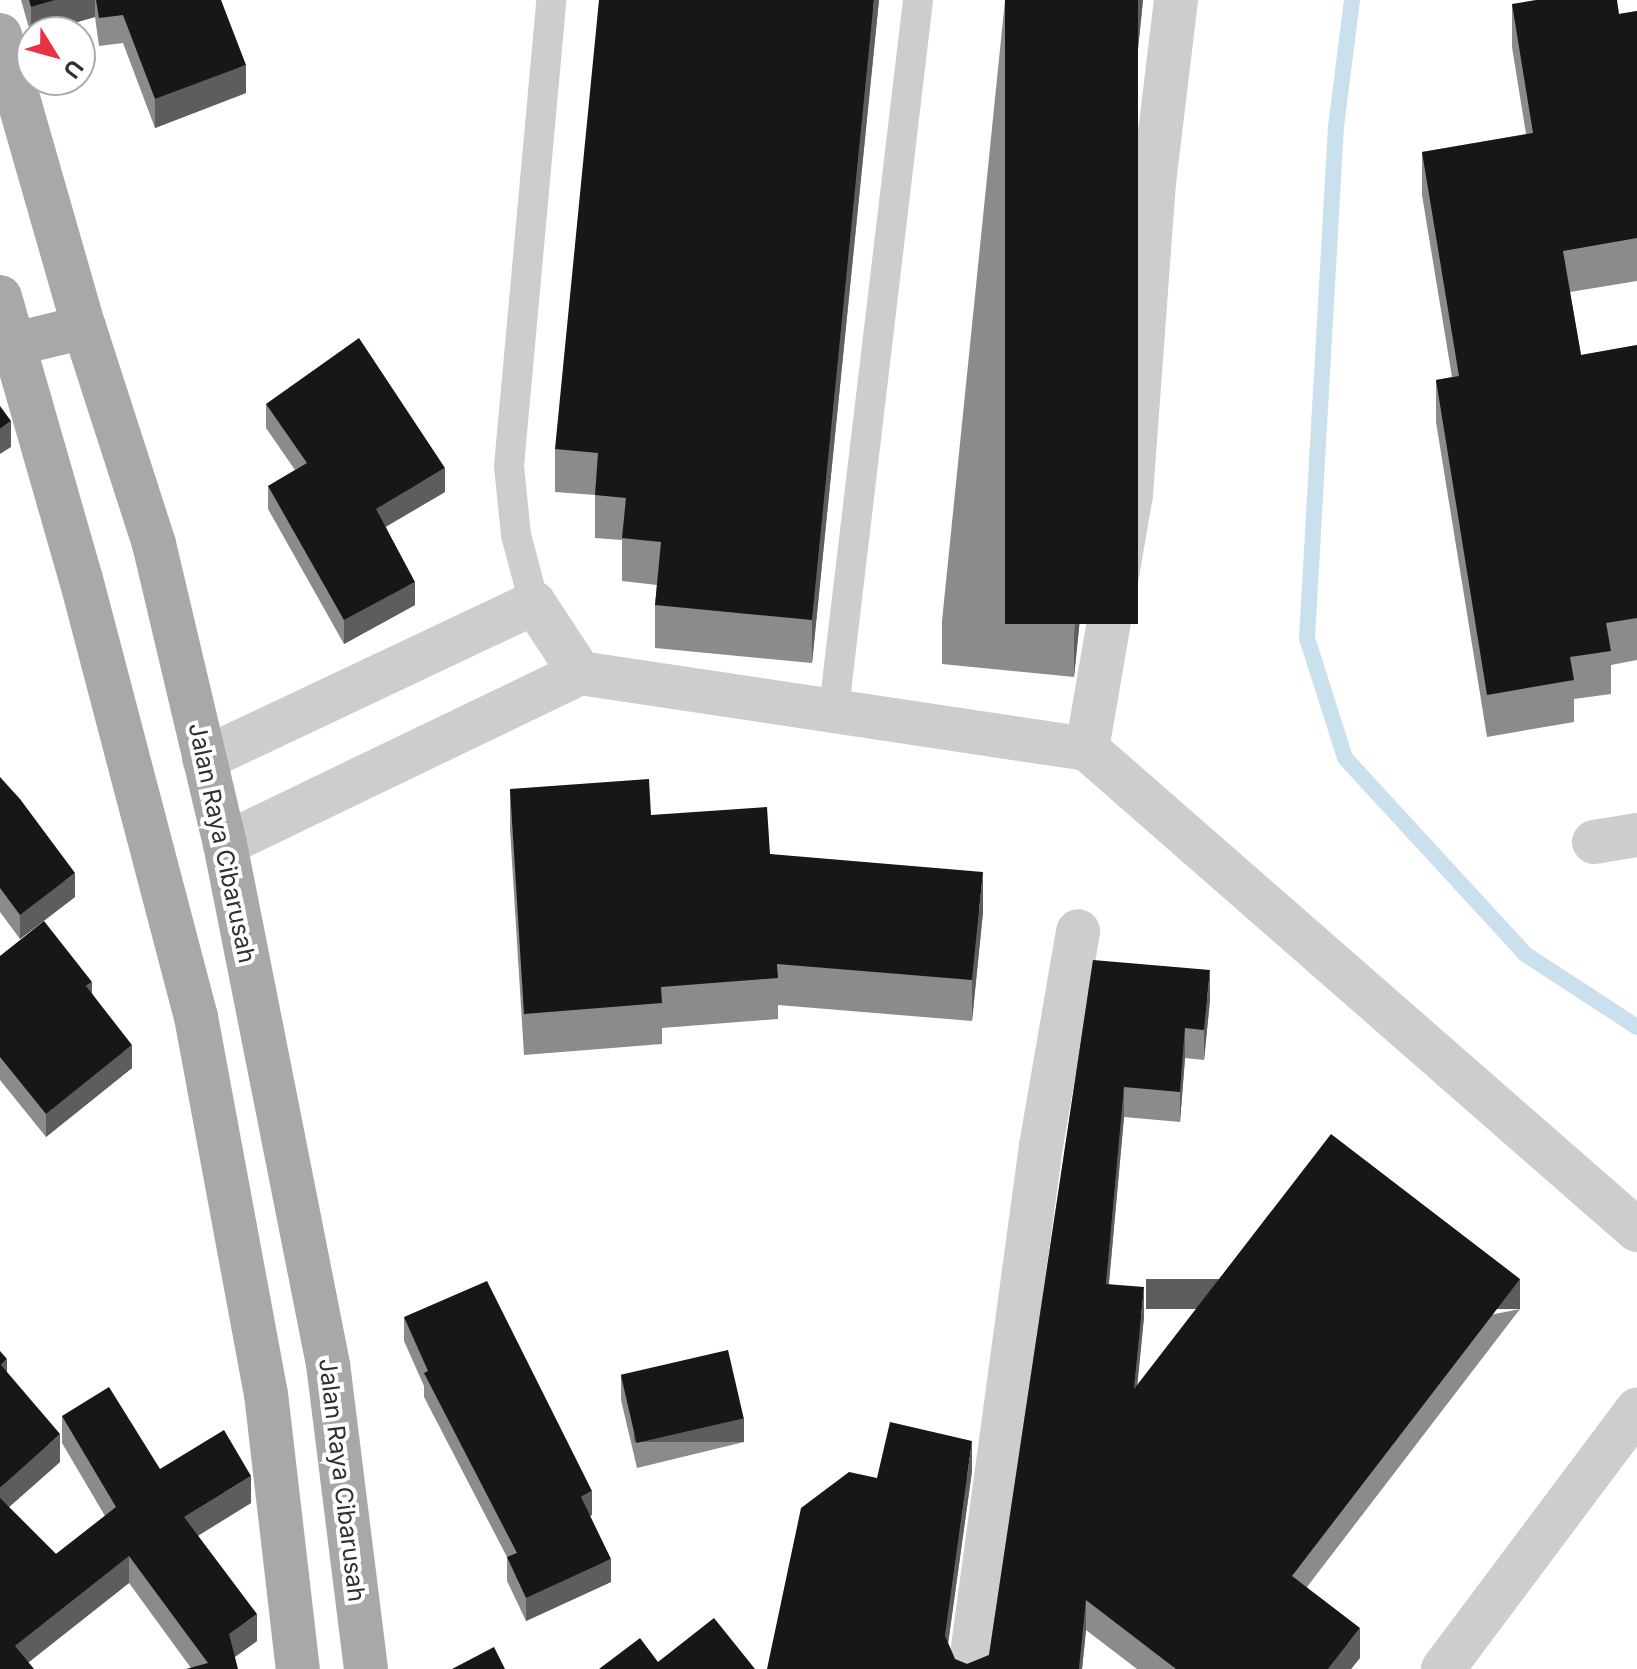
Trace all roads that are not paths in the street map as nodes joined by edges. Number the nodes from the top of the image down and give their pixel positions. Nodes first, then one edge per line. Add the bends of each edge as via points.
1 (551, 0) edge
2 (918, 0) edge
3 (1176, 0) edge
4 (0, 35) edge
5 (0, 297) edge
6 (84, 327) junction
7 (15, 344) junction
8 (534, 603) junction
9 (580, 673) junction
10 (834, 708) junction
11 (1087, 749) junction
12 (204, 759) junction
13 (1637, 835) edge
14 (1594, 842) dead end
15 (225, 844) junction
16 (1078, 931) dead end
17 (1637, 1230) edge
18 (1637, 1410) edge
19 (298, 1669) edge
20 (366, 1669) edge
21 (970, 1669) edge
22 (1443, 1669) edge

1 - 8 lane via 509,466 516,535
2 - 10 lane
3 - 11 street via 1154,182 1131,495
4 - 6 main road, Jalan Raya Cibarusah
5 - 7 main road
6 - 7 main road
6 - 12 main road, Jalan Raya Cibarusah via 154,544
7 - 19 main road via 196,1017 266,1394
8 - 9 street
8 - 12 street
9 - 10 street
9 - 15 street
10 - 11 street
11 - 17 street
12 - 15 main road, Jalan Raya Cibarusah
13 - 14 street
15 - 20 main road, Jalan Raya Cibarusah via 328,1364
16 - 21 street via 1041,1146
18 - 22 street

